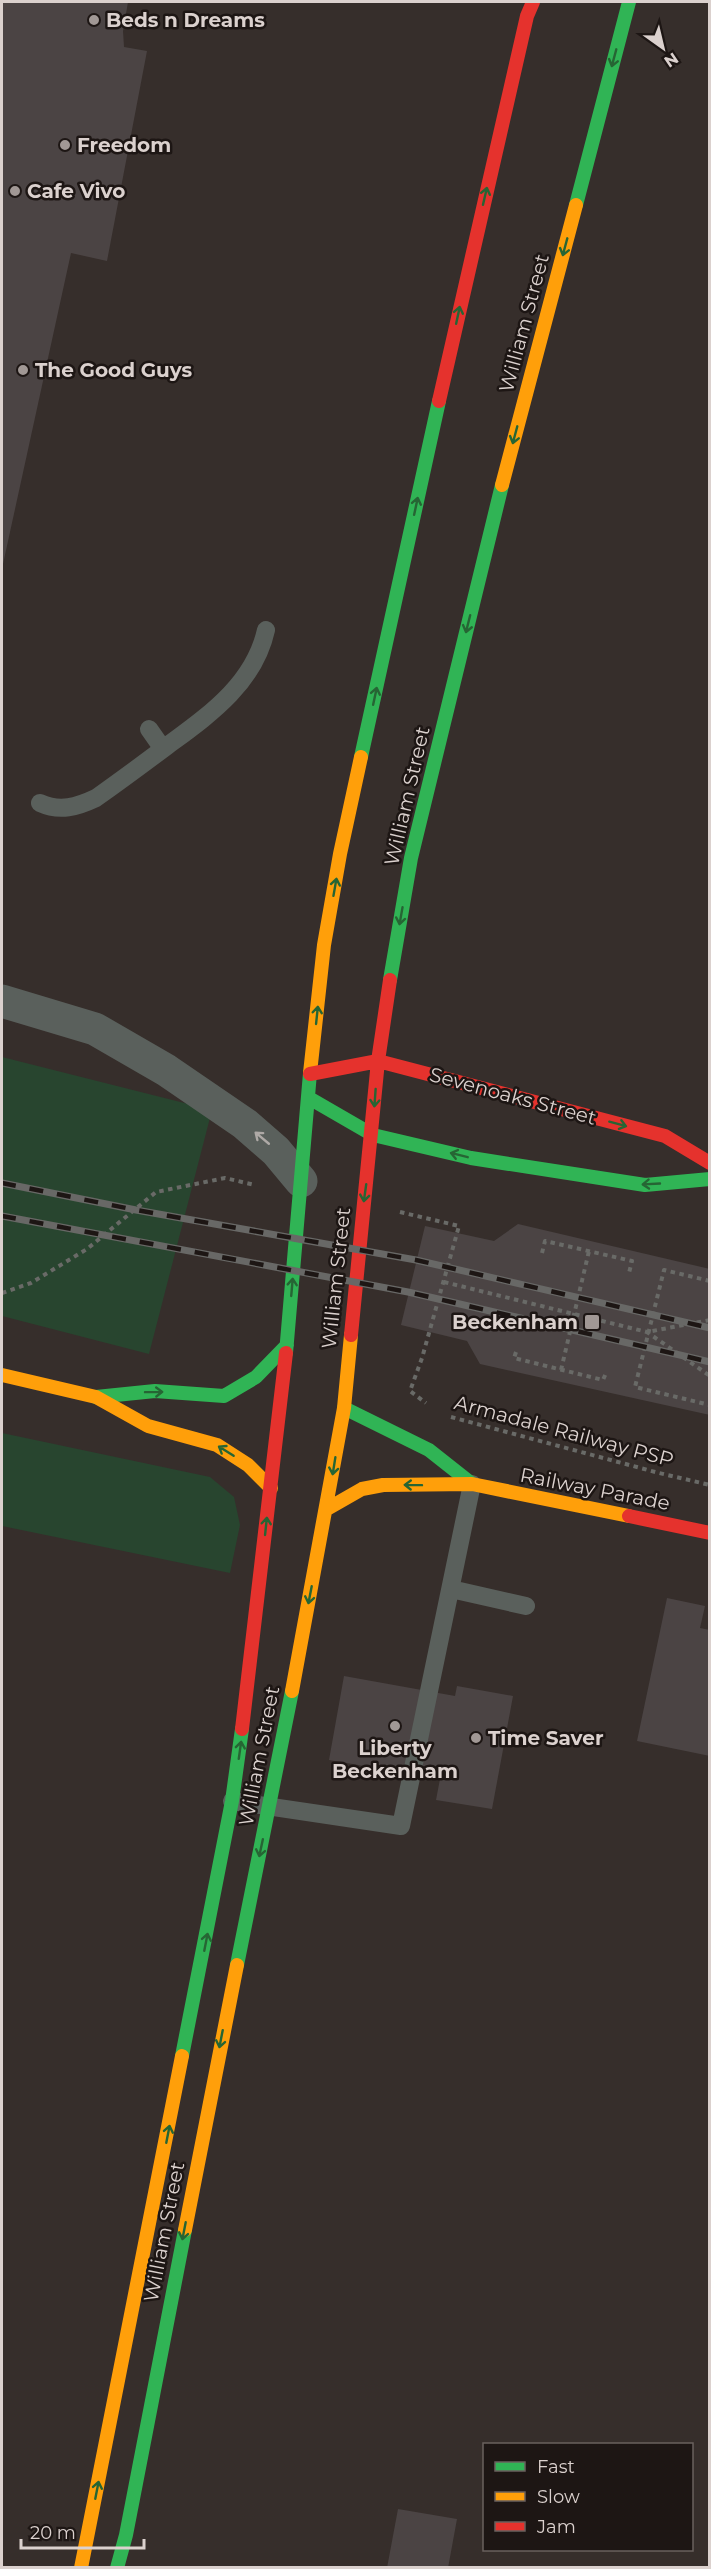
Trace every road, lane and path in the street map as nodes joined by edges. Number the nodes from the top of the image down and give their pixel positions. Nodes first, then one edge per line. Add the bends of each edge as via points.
1 (533, 2) edge
2 (629, 2) edge
3 (266, 630) dead end
4 (149, 729) dead end
5 (163, 749) junction
6 (40, 803) dead end
7 (2, 1001) edge
8 (378, 1061) junction
9 (310, 1074) junction
10 (309, 1098) junction
11 (373, 1135) junction
12 (710, 1163) edge
13 (225, 1178) dead end
14 (710, 1179) edge
15 (301, 1181) junction
16 (459, 1226) dead end
17 (589, 1251) junction
18 (542, 1253) dead end
19 (629, 1273) dead end
20 (710, 1281) edge
21 (444, 1282) junction
22 (2, 1293) edge
23 (574, 1315) junction
24 (710, 1320) edge
25 (647, 1332) junction
26 (287, 1345) junction
27 (516, 1352) dead end
28 (561, 1370) junction
29 (606, 1373) dead end
30 (2, 1375) edge
31 (710, 1376) edge
32 (96, 1397) junction
33 (710, 1406) edge
34 (344, 1408) junction
35 (432, 1408) dead end
36 (440, 1413) dead end
37 (472, 1484) junction
38 (710, 1485) edge
39 (271, 1488) junction
40 (327, 1509) junction
41 (710, 1533) edge
42 (451, 1589) junction
43 (526, 1606) dead end
44 (232, 1801) junction
45 (270, 1807) junction
46 (81, 2568) edge
47 (117, 2568) edge

9 -> 1 main road, William Street via 324,945 340,854 471,253
2 -> 8 main road, William Street via 492,525 411,858
3 - 5 lane via 262,650 217,710
4 - 5 lane
5 - 6 lane via 80,806 65,808
15 -> 7 street via 276,1150 166,1070 95,1029
8 - 9 main road, Sevenoaks Street
8 -> 11 main road, William Street
8 -> 12 main road, Sevenoaks Street via 665,1136
9 - 10 main road, William Street
10 - 11 main road
10 - 15 main road, William Street
14 -> 11 main road via 645,1185 471,1158
11 -> 34 main road, William Street
13 - 22 path via 156,1192 87,1249 31,1283
26 -> 15 main road, William Street
16 - 21 path, Armadale Railway PSP
17 - 18 path via 545,1241
17 - 19 path via 632,1261
17 - 23 path
20 - 25 path via 664,1270
21 - 23 path
21 - 35 path, Armadale Railway PSP via 410,1391
23 - 25 path
23 - 28 path
24 - 25 path
25 - 31 path
25 - 33 path via 635,1388
32 -> 26 main road via 155,1391 224,1396 256,1377
26 - 39 main road, William Street
27 - 28 path via 514,1358
28 - 29 path via 603,1380
30 - 32 main road
39 -> 32 main road via 248,1465 217,1445 148,1426
34 - 37 main road, Railway Parade via 429,1450
34 -> 40 main road, William Street
36 - 38 path, Armadale Railway PSP
37 -> 40 main road, Railway Parade via 383,1485 362,1489
37 - 41 main road, Railway Parade
37 - 42 lane
44 -> 39 main road, William Street
40 -> 45 main road, William Street
42 - 43 lane
42 - 45 lane via 401,1826
44 - 45 lane
46 -> 44 main road, William Street
45 -> 47 main road, William Street

